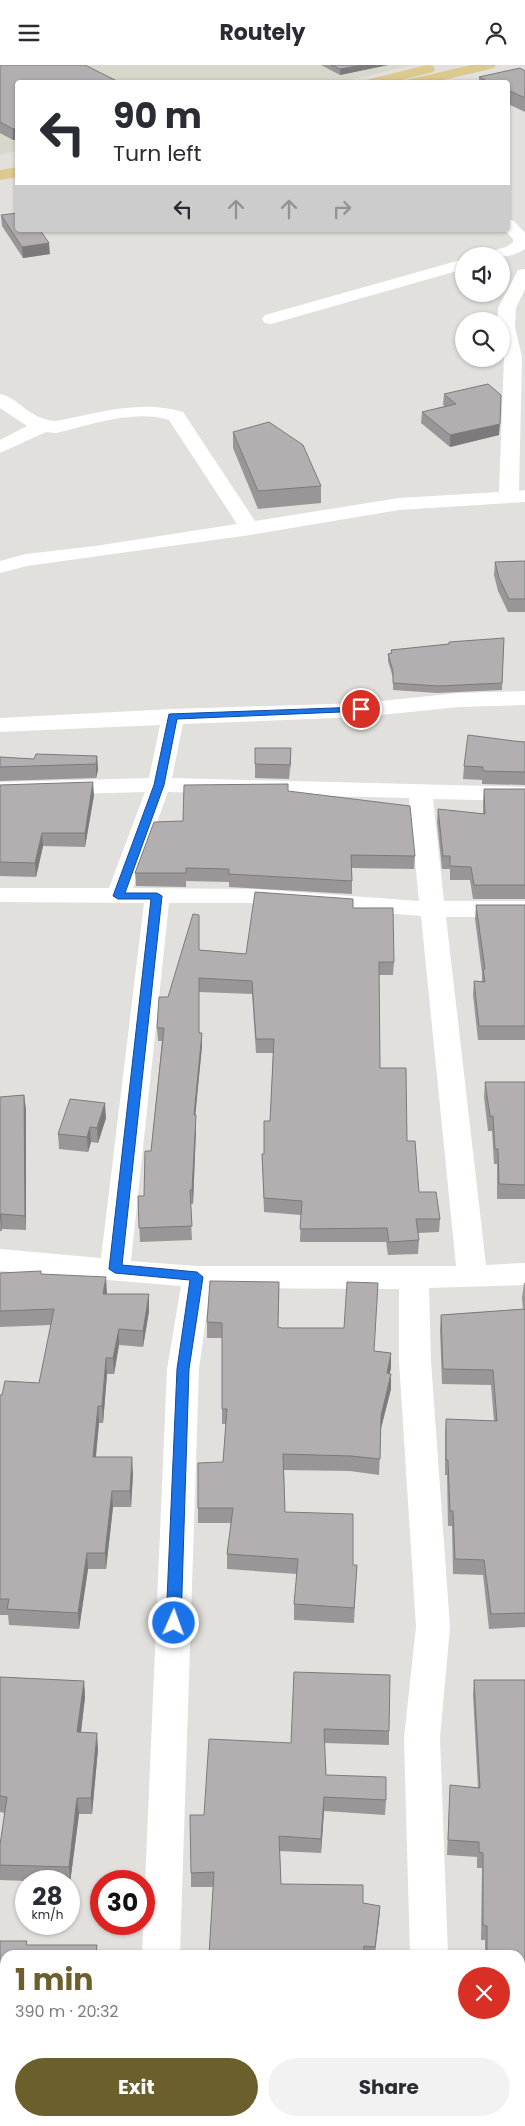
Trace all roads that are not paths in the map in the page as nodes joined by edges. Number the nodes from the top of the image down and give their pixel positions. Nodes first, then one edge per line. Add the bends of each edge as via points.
1 (447, 65) edge
2 (489, 65) edge
3 (383, 80) edge
4 (424, 80) edge
5 (15, 162) edge
6 (0, 165) edge
7 (15, 172) edge
8 (0, 175) edge
9 (510, 225) edge
10 (510, 250) edge
11 (455, 267) edge
12 (524, 274) edge
13 (271, 319) dead end
14 (0, 399) edge
15 (41, 427) junction
16 (0, 447) edge
17 (517, 496) edge
18 (250, 529) junction
19 (0, 567) edge
20 (525, 698) edge
21 (173, 716) junction
22 (0, 725) edge
23 (159, 785) junction
24 (0, 789) edge
25 (420, 793) junction
26 (525, 794) edge
27 (0, 895) edge
28 (118, 896) junction
29 (157, 896) junction
30 (432, 909) junction
31 (525, 909) edge
32 (0, 1260) edge
33 (115, 1269) junction
34 (525, 1274) edge
35 (472, 1276) junction
36 (197, 1277) junction
37 (414, 1278) junction
38 (161, 1950) edge
39 (429, 1950) edge

1 - 3 main road
2 - 4 main road
5 - 6 main road
7 - 8 main road
9 - 10 street via 521,238 521,244
11 - 13 street
12 - 17 street via 507,308 506,327 513,357
14 - 15 street via 29,422
15 - 16 street
15 - 18 street via 149,410 166,411 176,416
17 - 18 street via 399,504
18 - 19 street via 26,560
20 - 21 street via 361,709
21 - 22 street
21 - 23 street
23 - 24 street
23 - 25 street
23 - 28 street
25 - 26 street
25 - 30 street
27 - 28 street
28 - 29 street
29 - 30 street via 256,896
29 - 33 street
30 - 31 street
30 - 35 street
32 - 33 street
33 - 36 street
34 - 35 street
35 - 37 street
36 - 37 street
36 - 38 street via 183,1369
37 - 39 street via 415,1361 433,1627 422,1739

